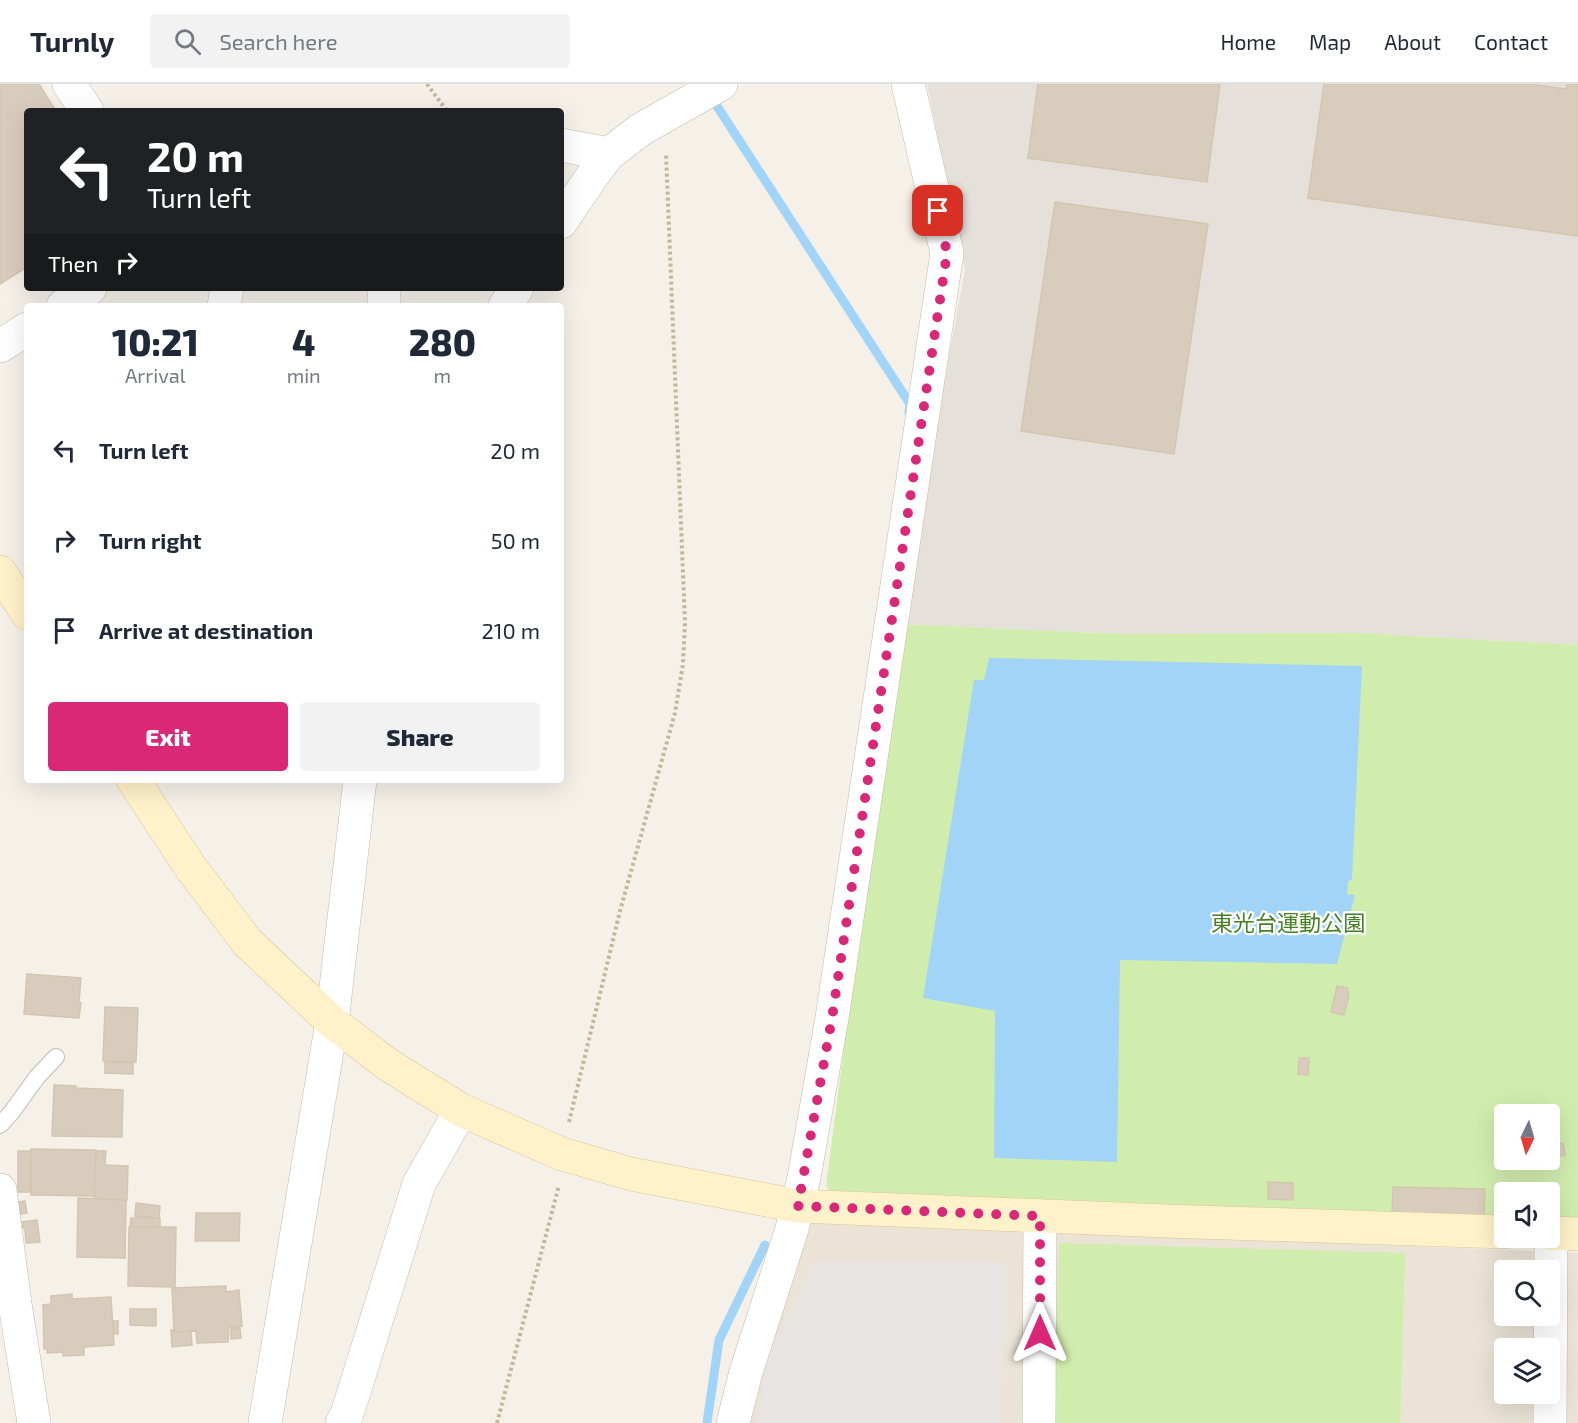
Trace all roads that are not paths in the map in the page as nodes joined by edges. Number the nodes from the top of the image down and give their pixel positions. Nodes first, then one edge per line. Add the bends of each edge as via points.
1 (69, 84) edge
2 (721, 84) edge
3 (908, 84) edge
4 (85, 108) edge
5 (564, 146) edge
6 (609, 154) junction
7 (564, 218) edge
8 (86, 291) edge
9 (68, 303) edge
10 (24, 331) edge
11 (0, 346) edge
12 (0, 572) edge
13 (24, 608) edge
14 (135, 783) edge
15 (360, 783) edge
16 (332, 1022) junction
17 (56, 1057) dead end
18 (461, 1110) junction
19 (0, 1125) edge
20 (0, 1190) edge
21 (798, 1206) junction
22 (1040, 1216) junction
23 (1494, 1232) edge
24 (1559, 1248) edge
25 (8, 1305) edge
26 (34, 1423) edge
27 (265, 1423) edge
28 (342, 1423) edge
29 (733, 1423) edge
30 (1039, 1423) edge
31 (1550, 1423) edge

1 - 4 street
2 - 6 street via 640,130
3 - 21 street via 947,253 832,1018
5 - 6 street
6 - 7 street
8 - 9 street
10 - 11 street
12 - 13 street
14 - 16 street via 191,868 247,942
15 - 16 street
16 - 18 street via 387,1064
16 - 27 street
17 - 19 lane
18 - 21 street via 562,1154 631,1174
18 - 28 street via 419,1184
20 - 25 street
21 - 22 street
21 - 29 street
22 - 23 street
22 - 30 street
24 - 31 street
25 - 26 street

